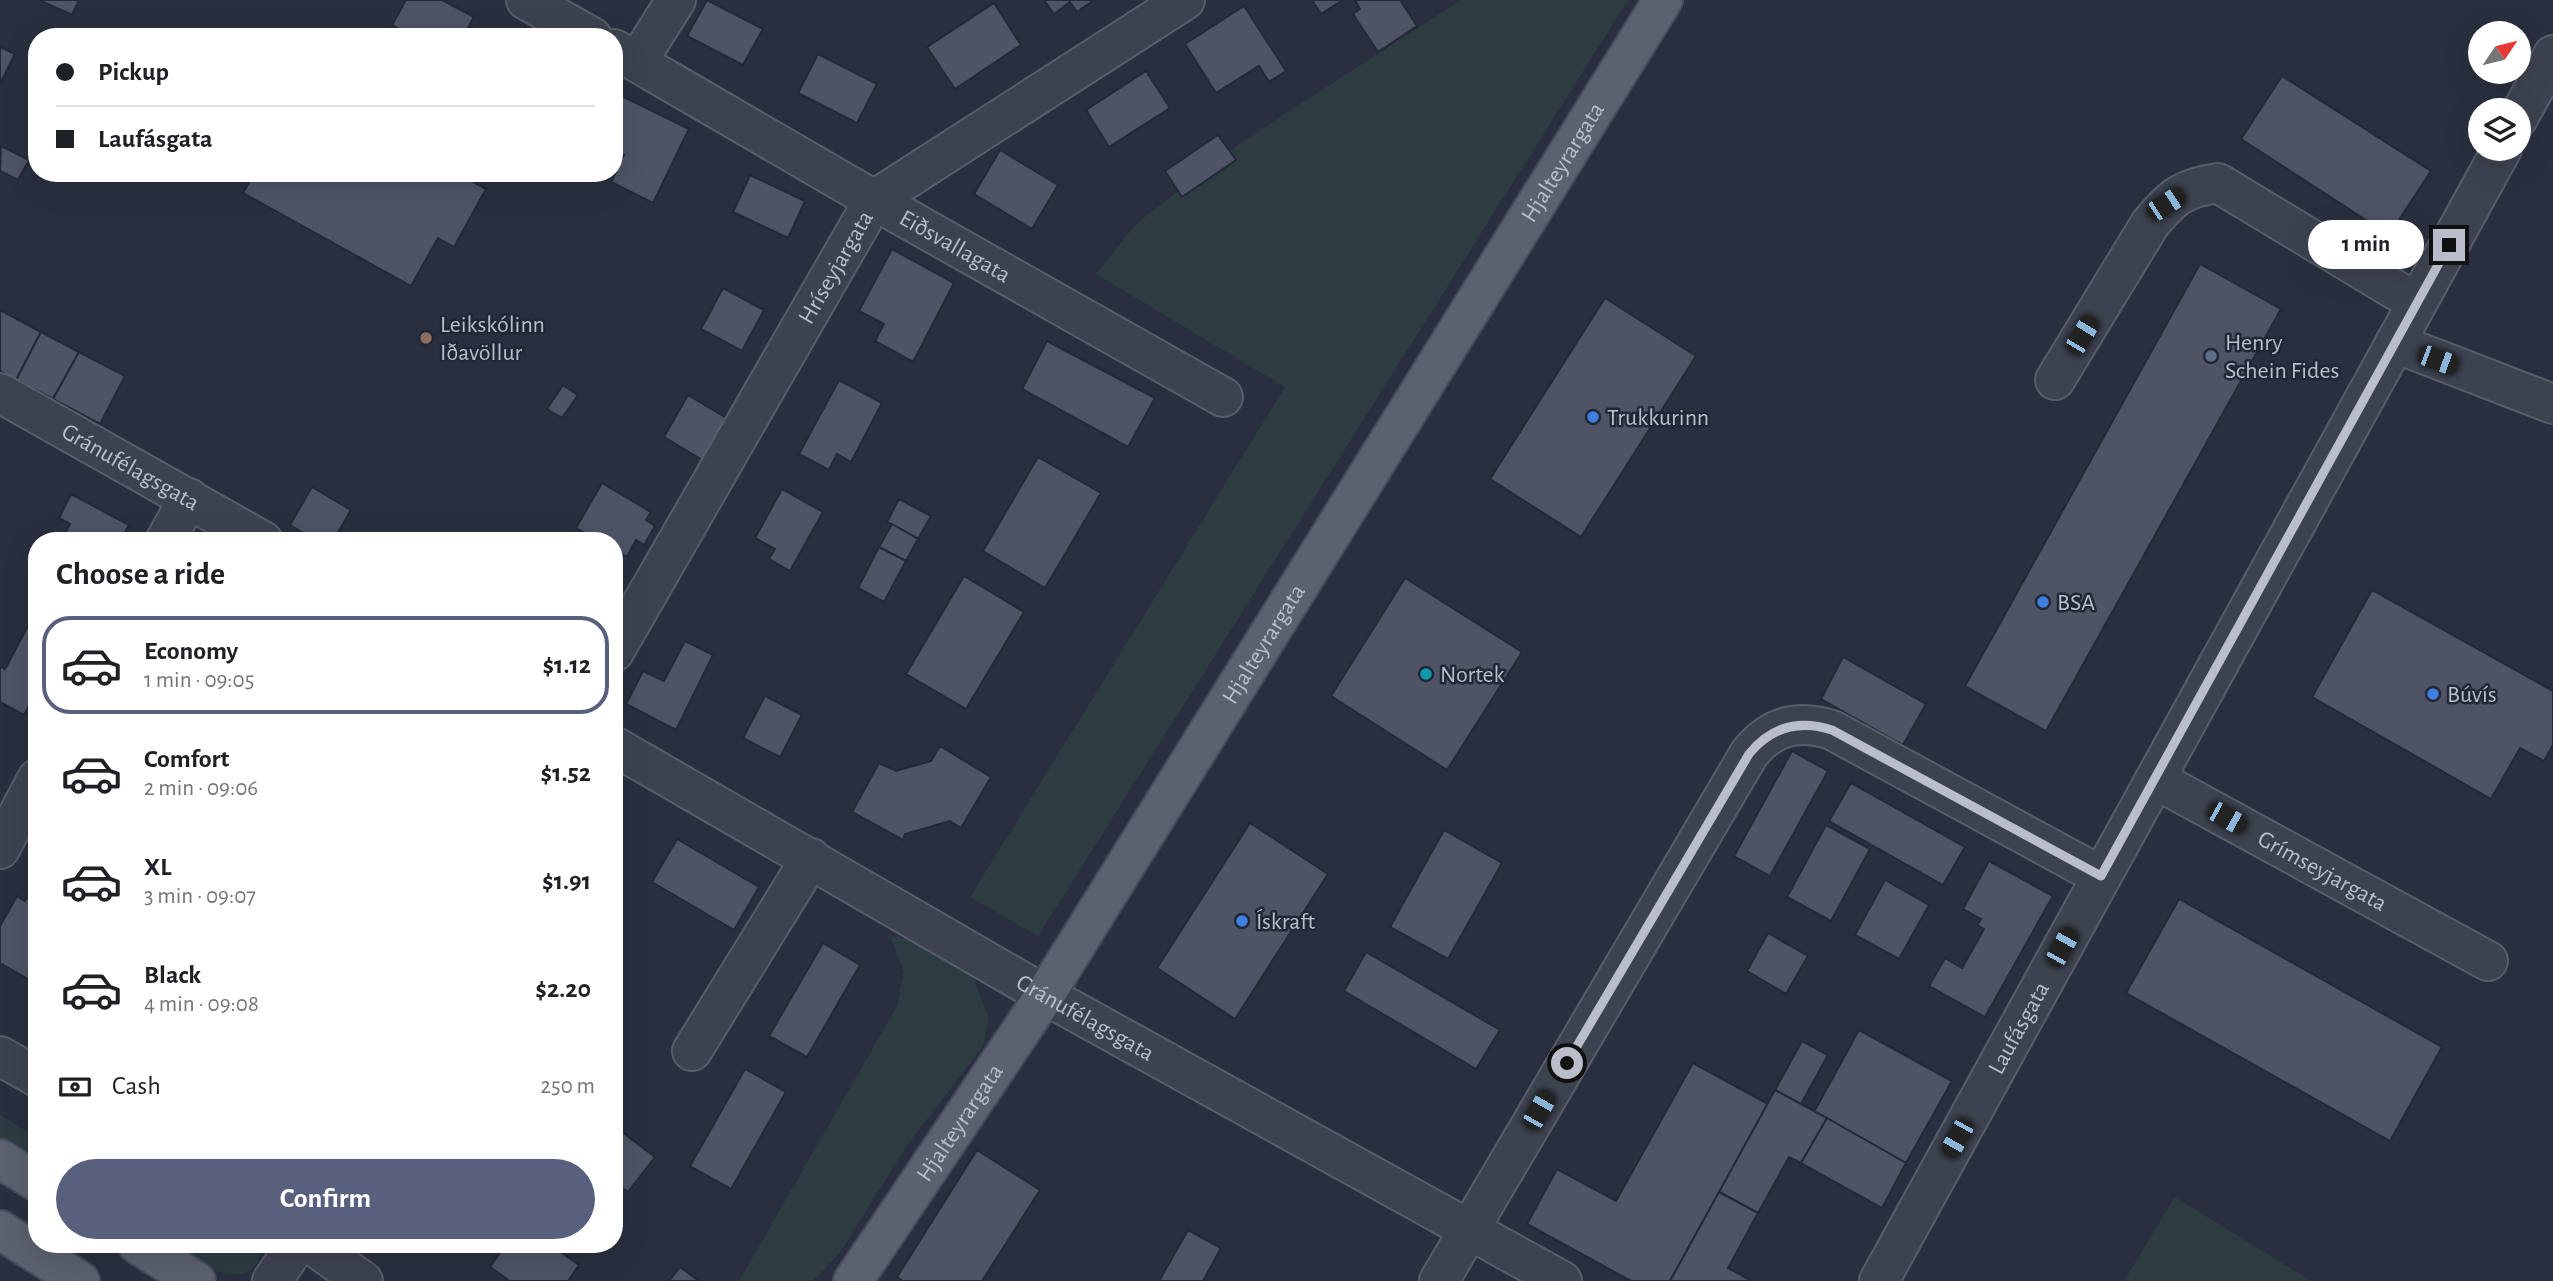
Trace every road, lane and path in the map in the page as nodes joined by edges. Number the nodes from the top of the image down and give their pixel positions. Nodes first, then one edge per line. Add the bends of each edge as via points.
1 (526, 0) edge
2 (676, 0) edge
3 (1185, 0) edge
4 (1663, 0) edge
5 (576, 28) edge
6 (2553, 55) edge
7 (626, 56) edge
8 (2529, 98) edge
9 (2495, 161) edge
10 (874, 200) junction
11 (2417, 303) junction
12 (2395, 344) junction
13 (2055, 380) dead end
14 (0, 393) edge
15 (1223, 397) dead end
16 (2553, 404) edge
17 (189, 498) junction
18 (170, 532) edge
19 (248, 532) edge
20 (623, 636) edge
21 (623, 751) edge
22 (2155, 779) junction
23 (28, 796) edge
24 (0, 849) edge
25 (811, 858) junction
26 (2101, 876) junction
27 (2488, 961) dead end
28 (1045, 995) junction
29 (692, 1051) dead end
30 (0, 1056) edge
31 (28, 1072) edge
32 (0, 1159) edge
33 (28, 1176) edge
34 (1468, 1229) junction
35 (0, 1230) edge
36 (28, 1248) edge
37 (36, 1253) edge
38 (151, 1253) edge
39 (291, 1253) edge
40 (324, 1253) edge
41 (80, 1281) edge
42 (196, 1281) edge
43 (271, 1281) edge
44 (363, 1281) edge
45 (853, 1281) edge
46 (1439, 1281) edge
47 (1562, 1281) edge
48 (1879, 1281) edge

1 - 5 street
2 - 7 street
3 - 10 street, Hríseyjargata
4 - 28 main road, Hjalteyrargata
6 - 8 street
7 - 10 street, Eiðsvallagata
9 - 11 street, Laufásgata
10 - 15 street, Eiðsvallagata
10 - 20 street, Hríseyjargata
11 - 12 street, Laufásgata
11 - 13 street via 2218,183 2192,187 2166,204 2150,224
12 - 16 street
12 - 22 street, Laufásgata
14 - 17 street, Gránufélagsgata
17 - 18 street
17 - 19 street, Gránufélagsgata
21 - 25 street, Gránufélagsgata
22 - 26 street, Laufásgata
22 - 27 street, Grímseyjargata
23 - 24 street
25 - 28 street, Gránufélagsgata
25 - 29 street
26 - 34 street via 1832,730 1805,724 1773,732 1749,754
26 - 48 street, Laufásgata
28 - 34 street, Gránufélagsgata
28 - 45 main road, Hjalteyrargata
30 - 31 street
32 - 33 main road
34 - 46 street
34 - 47 street, Gránufélagsgata
35 - 36 main road
37 - 41 main road
38 - 42 main road
39 - 43 street
40 - 44 street

